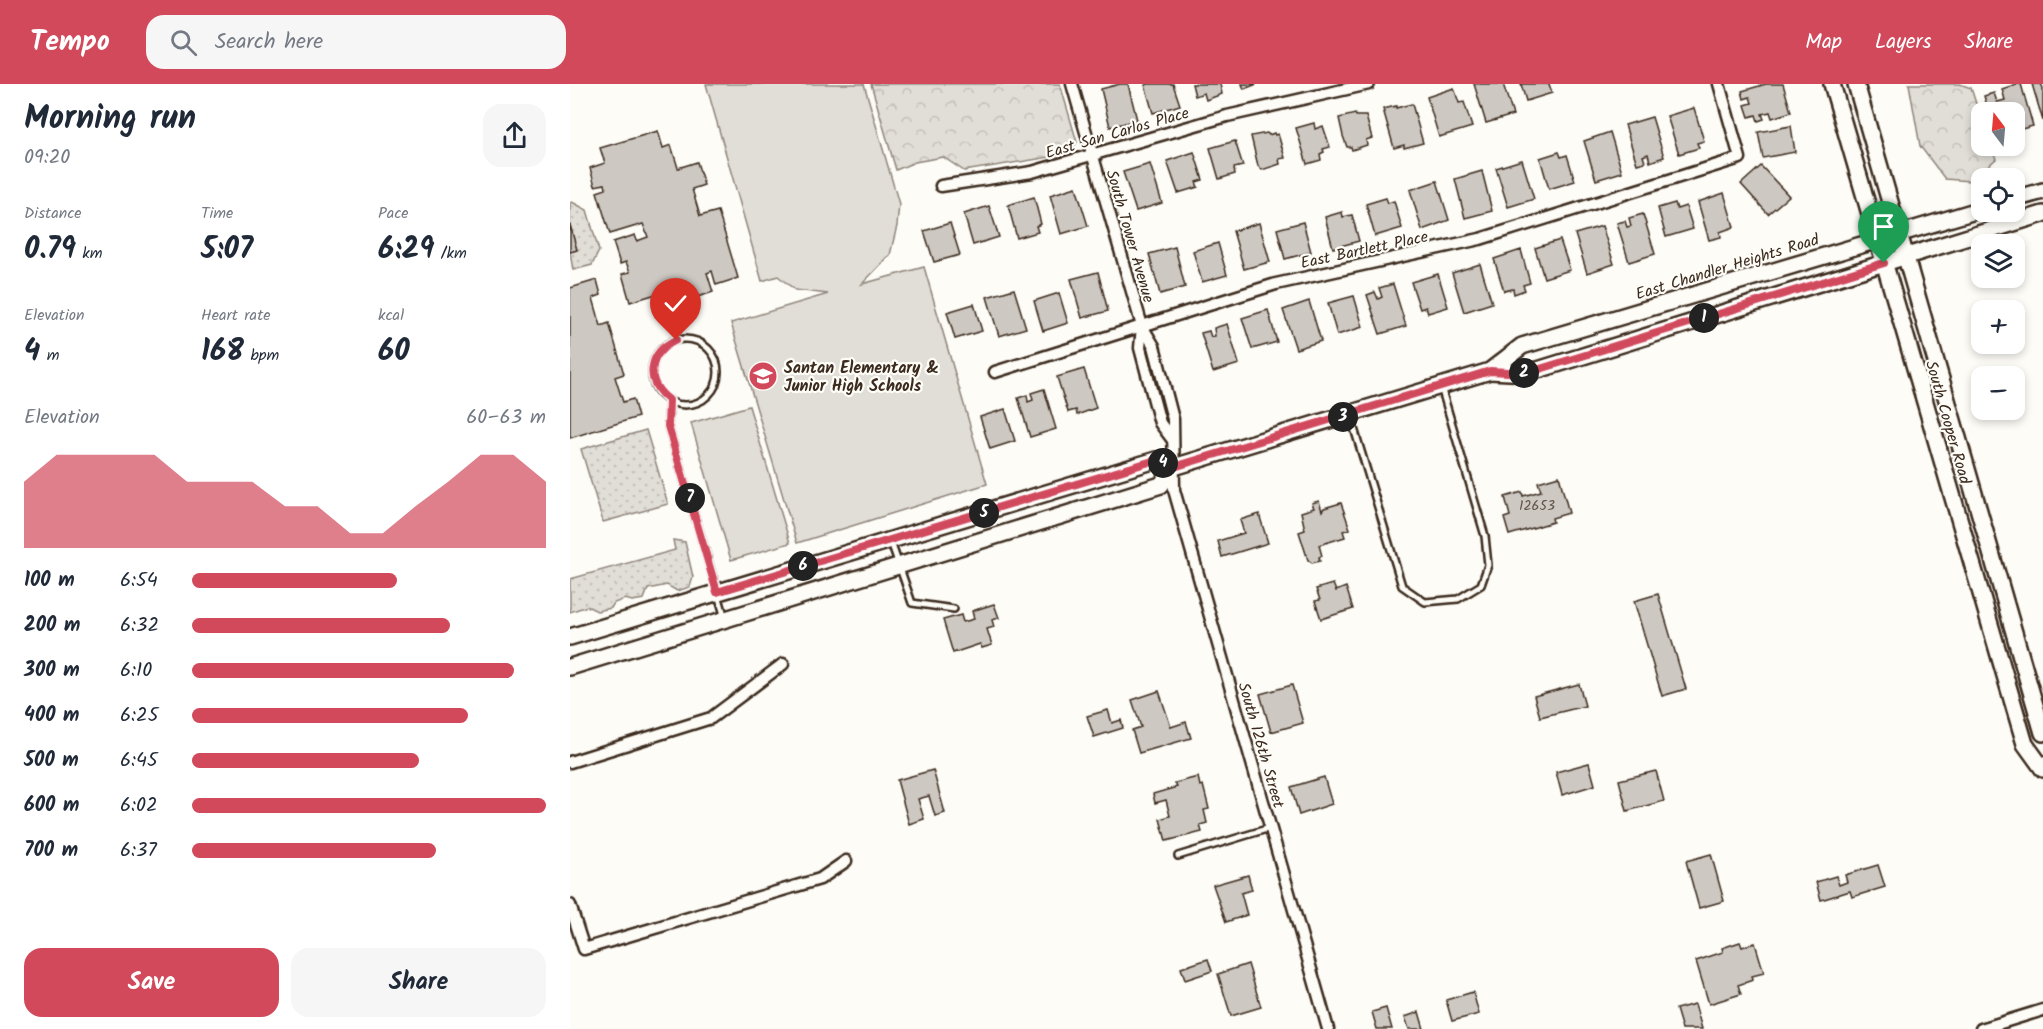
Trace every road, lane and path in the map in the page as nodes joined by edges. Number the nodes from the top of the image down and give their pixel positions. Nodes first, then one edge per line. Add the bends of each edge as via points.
1 (1072, 84) edge
2 (1369, 84) edge
3 (1719, 84) edge
4 (1832, 84) edge
5 (1856, 84) edge
6 (1092, 154) junction
7 (941, 186) dead end
8 (2043, 191) edge
9 (2025, 196) edge
10 (1971, 212) edge
11 (2043, 214) edge
12 (1899, 233) junction
13 (1878, 239) junction
14 (1906, 256) junction
15 (1884, 263) junction
16 (1142, 326) junction
17 (1490, 371) junction
18 (995, 372) dead end
19 (1441, 387) junction
20 (669, 400) junction
21 (1350, 415) junction
22 (1174, 467) junction
23 (890, 540) junction
24 (899, 567) junction
25 (717, 592) junction
26 (954, 609) dead end
27 (726, 620) junction
28 (570, 637) edge
29 (783, 664) dead end
30 (570, 667) edge
31 (2043, 733) edge
32 (570, 762) edge
33 (2043, 763) edge
34 (1270, 828) junction
35 (1178, 856) dead end
36 (846, 861) dead end
37 (570, 905) edge
38 (2043, 1010) edge
39 (1328, 1029) edge
40 (1981, 1029) edge

1 - 6 street, South Tower Avenue
2 - 6 street, East San Carlos Place via 1227,116
3 - 16 street, East Bartlett Place via 1740,158 1480,239 1276,284
4 - 13 main road, South Cooper Road
5 - 12 main road, South Cooper Road
6 - 7 street, East San Carlos Place via 1032,172
6 - 16 street, South Tower Avenue
8 - 9 main road
10 - 12 main road, East Chandler Heights Road
11 - 14 main road, East Chandler Heights Road
12 - 13 main road, East Chandler Heights Road
12 - 14 main road, South Cooper Road
13 - 15 main road, South Cooper Road
13 - 17 main road, East Chandler Heights Road via 1522,346
14 - 15 main road, East Chandler Heights Road
14 - 31 main road, South Cooper Road
15 - 17 main road, East Chandler Heights Road via 1527,373
15 - 33 main road, South Cooper Road via 2025,744
16 - 18 street, East Bartlett Place
16 - 22 street, South Tower Avenue via 1140,348 1160,423 1172,439
17 - 19 main road, East Chandler Heights Road
19 - 21 main road, East Chandler Heights Road
19 - 21 lane via 1485,536 1488,565 1481,585 1458,599 1425,602 1402,586
20 - 20 lane via 679,404 700,401 714,386 717,365 707,347 698,341 676,340 666,345 653,363 654,384
20 - 25 lane via 668,426
21 - 22 main road, East Chandler Heights Road
22 - 23 main road, East Chandler Heights Road via 1156,460
22 - 24 main road, East Chandler Heights Road via 1161,485
22 - 34 street, South 126th Street via 1174,490
23 - 24 lane
23 - 25 main road, East Chandler Heights Road
24 - 26 lane via 912,603
24 - 27 main road, East Chandler Heights Road
25 - 27 lane
25 - 28 main road, East Chandler Heights Road
27 - 30 main road, East Chandler Heights Road
29 - 32 street via 711,718
34 - 35 lane
34 - 39 street, South 126th Street
36 - 37 street via 820,879 584,950
38 - 40 street

